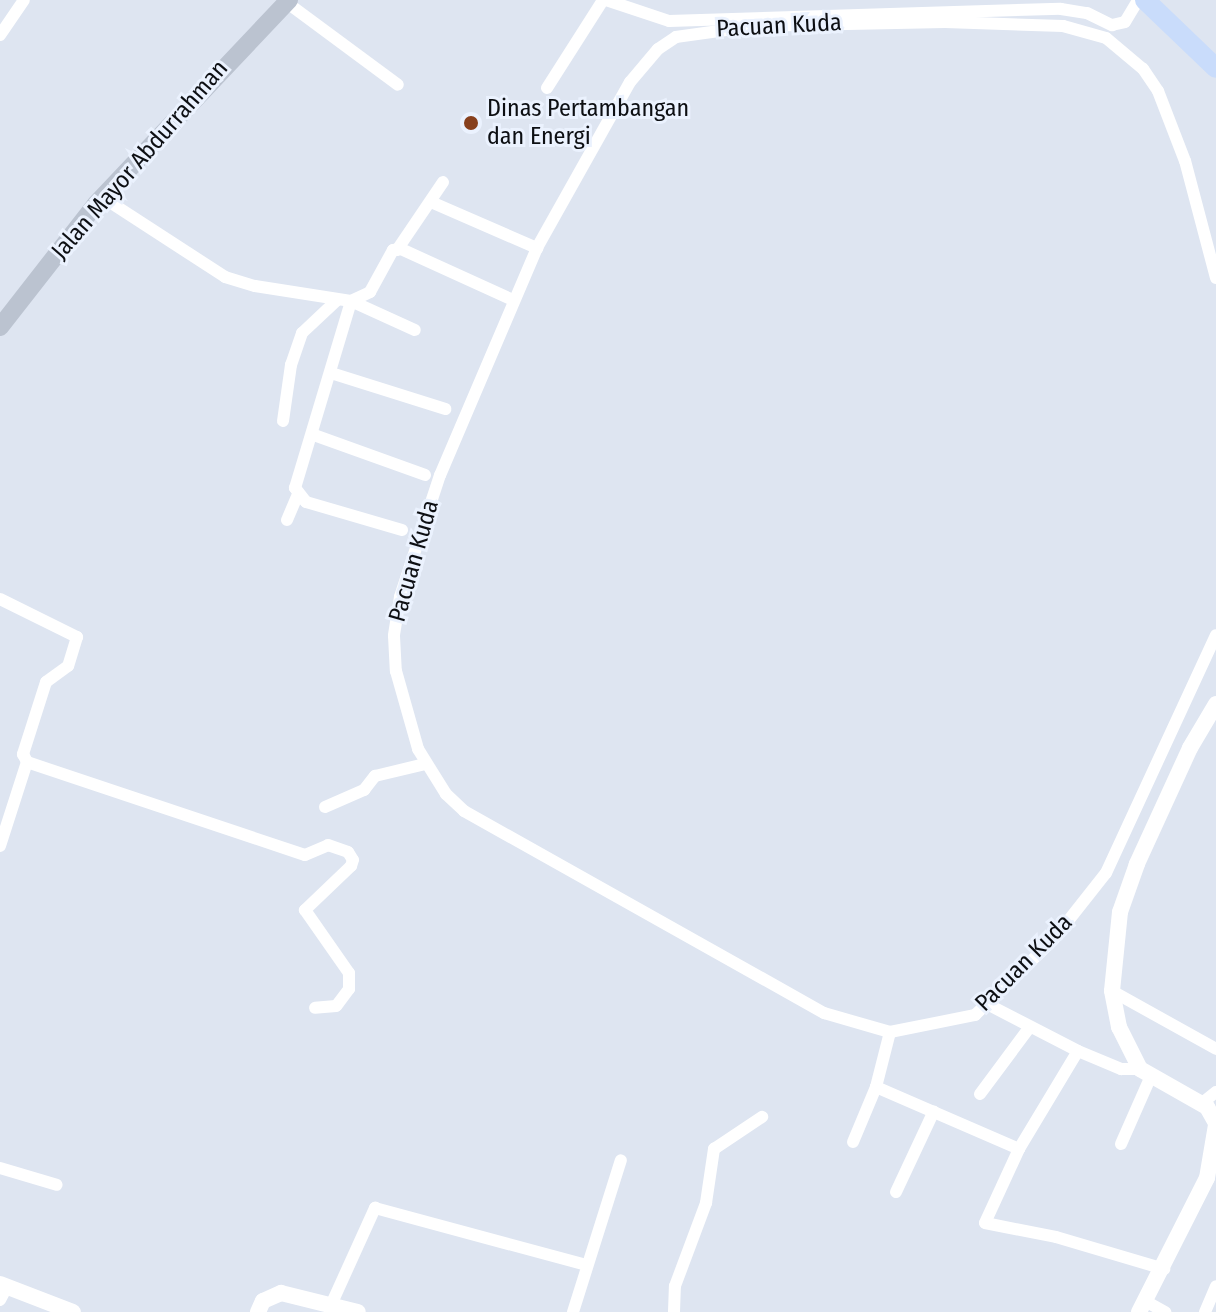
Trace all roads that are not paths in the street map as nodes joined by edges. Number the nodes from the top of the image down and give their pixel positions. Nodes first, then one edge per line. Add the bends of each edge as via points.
1 (24, 0) edge
2 (605, 0) edge
3 (1138, 0) edge
4 (1145, 0) edge
5 (288, 1) edge
6 (0, 35) edge
7 (1216, 68) edge
8 (398, 85) dead end
9 (547, 88) dead end
10 (443, 182) dead end
11 (102, 197) junction
12 (431, 202) junction
13 (537, 248) junction
14 (397, 250) junction
15 (1216, 278) edge
16 (513, 300) junction
17 (336, 301) junction
18 (351, 301) junction
19 (0, 327) edge
20 (415, 330) dead end
21 (331, 373) junction
22 (445, 409) dead end
23 (283, 421) dead end
24 (314, 435) junction
25 (425, 475) dead end
26 (297, 496) junction
27 (287, 520) dead end
28 (402, 530) dead end
29 (0, 599) edge
30 (1216, 635) edge
31 (1216, 704) edge
32 (27, 762) junction
33 (425, 764) junction
34 (325, 807) dead end
35 (0, 846) edge
36 (1112, 991) junction
37 (989, 1005) junction
38 (315, 1008) dead end
39 (1029, 1028) junction
40 (890, 1032) junction
41 (1216, 1049) edge
42 (1078, 1051) junction
43 (1146, 1072) junction
44 (876, 1087) junction
45 (1216, 1092) edge
46 (980, 1094) dead end
47 (1201, 1104) junction
48 (934, 1111) junction
49 (762, 1117) dead end
50 (1216, 1124) edge
51 (853, 1142) dead end
52 (1121, 1144) dead end
53 (1019, 1149) junction
54 (621, 1160) dead end
55 (0, 1168) edge
56 (57, 1185) dead end
57 (896, 1192) dead end
58 (586, 1265) junction
59 (1164, 1269) junction
60 (1216, 1286) edge
61 (2, 1290) edge
62 (1143, 1307) edge
63 (336, 1308) edge
64 (73, 1312) edge
65 (258, 1312) edge
66 (358, 1312) edge
67 (573, 1312) edge
68 (674, 1312) edge
69 (1165, 1312) edge
70 (1205, 1312) edge

1 - 6 street
2 - 3 street via 669,21 1061,9 1112,25 1125,22
2 - 9 street
4 - 7 main road
5 - 8 street
5 - 11 main road, Jalan Mayor Abdurrahman
10 - 12 street
11 - 17 street via 225,277
11 - 19 main road, Jalan Mayor Abdurrahman
12 - 13 street
12 - 14 street
13 - 15 street, Pacuan Kuda via 630,82 658,49 676,37 769,26 1036,24 1106,38 1143,69 1158,91 1185,161
13 - 16 street, Pacuan Kuda
14 - 16 street
14 - 18 street via 370,292
16 - 33 street, Pacuan Kuda via 440,475 400,597 396,671
17 - 18 street
17 - 23 street via 302,333
18 - 20 street
18 - 21 street
21 - 22 street
21 - 24 street
24 - 25 street
24 - 26 street via 295,488
26 - 27 street
26 - 28 street
29 - 32 street via 77,637 68,666 46,682 23,754
30 - 37 street, Pacuan Kuda via 1106,873 1053,940
31 - 36 street via 1137,864 1120,912
32 - 35 street
32 - 38 street via 305,855 328,845 348,852 351,866 305,910 349,973 349,989 336,1006
33 - 34 street via 375,776 364,790
33 - 40 street, Pacuan Kuda via 464,811 535,853 824,1013
36 - 41 street
36 - 43 street via 1119,1027
37 - 39 street
37 - 40 street, Pacuan Kuda via 956,1021
39 - 42 street
39 - 46 street
40 - 44 street
42 - 43 street via 1121,1069
42 - 53 street
43 - 47 street
43 - 52 street
44 - 48 street
44 - 51 street
45 - 47 street
47 - 50 street
48 - 53 street
48 - 57 street
49 - 68 street via 714,1149 706,1203 675,1286
50 - 59 street via 1207,1178
53 - 59 street via 984,1217 987,1226 1022,1229
54 - 58 street
55 - 56 street
58 - 63 street via 375,1208
58 - 67 street
59 - 62 street
60 - 70 street
61 - 64 street
62 - 69 street
63 - 65 street via 281,1293 263,1301
63 - 66 street

